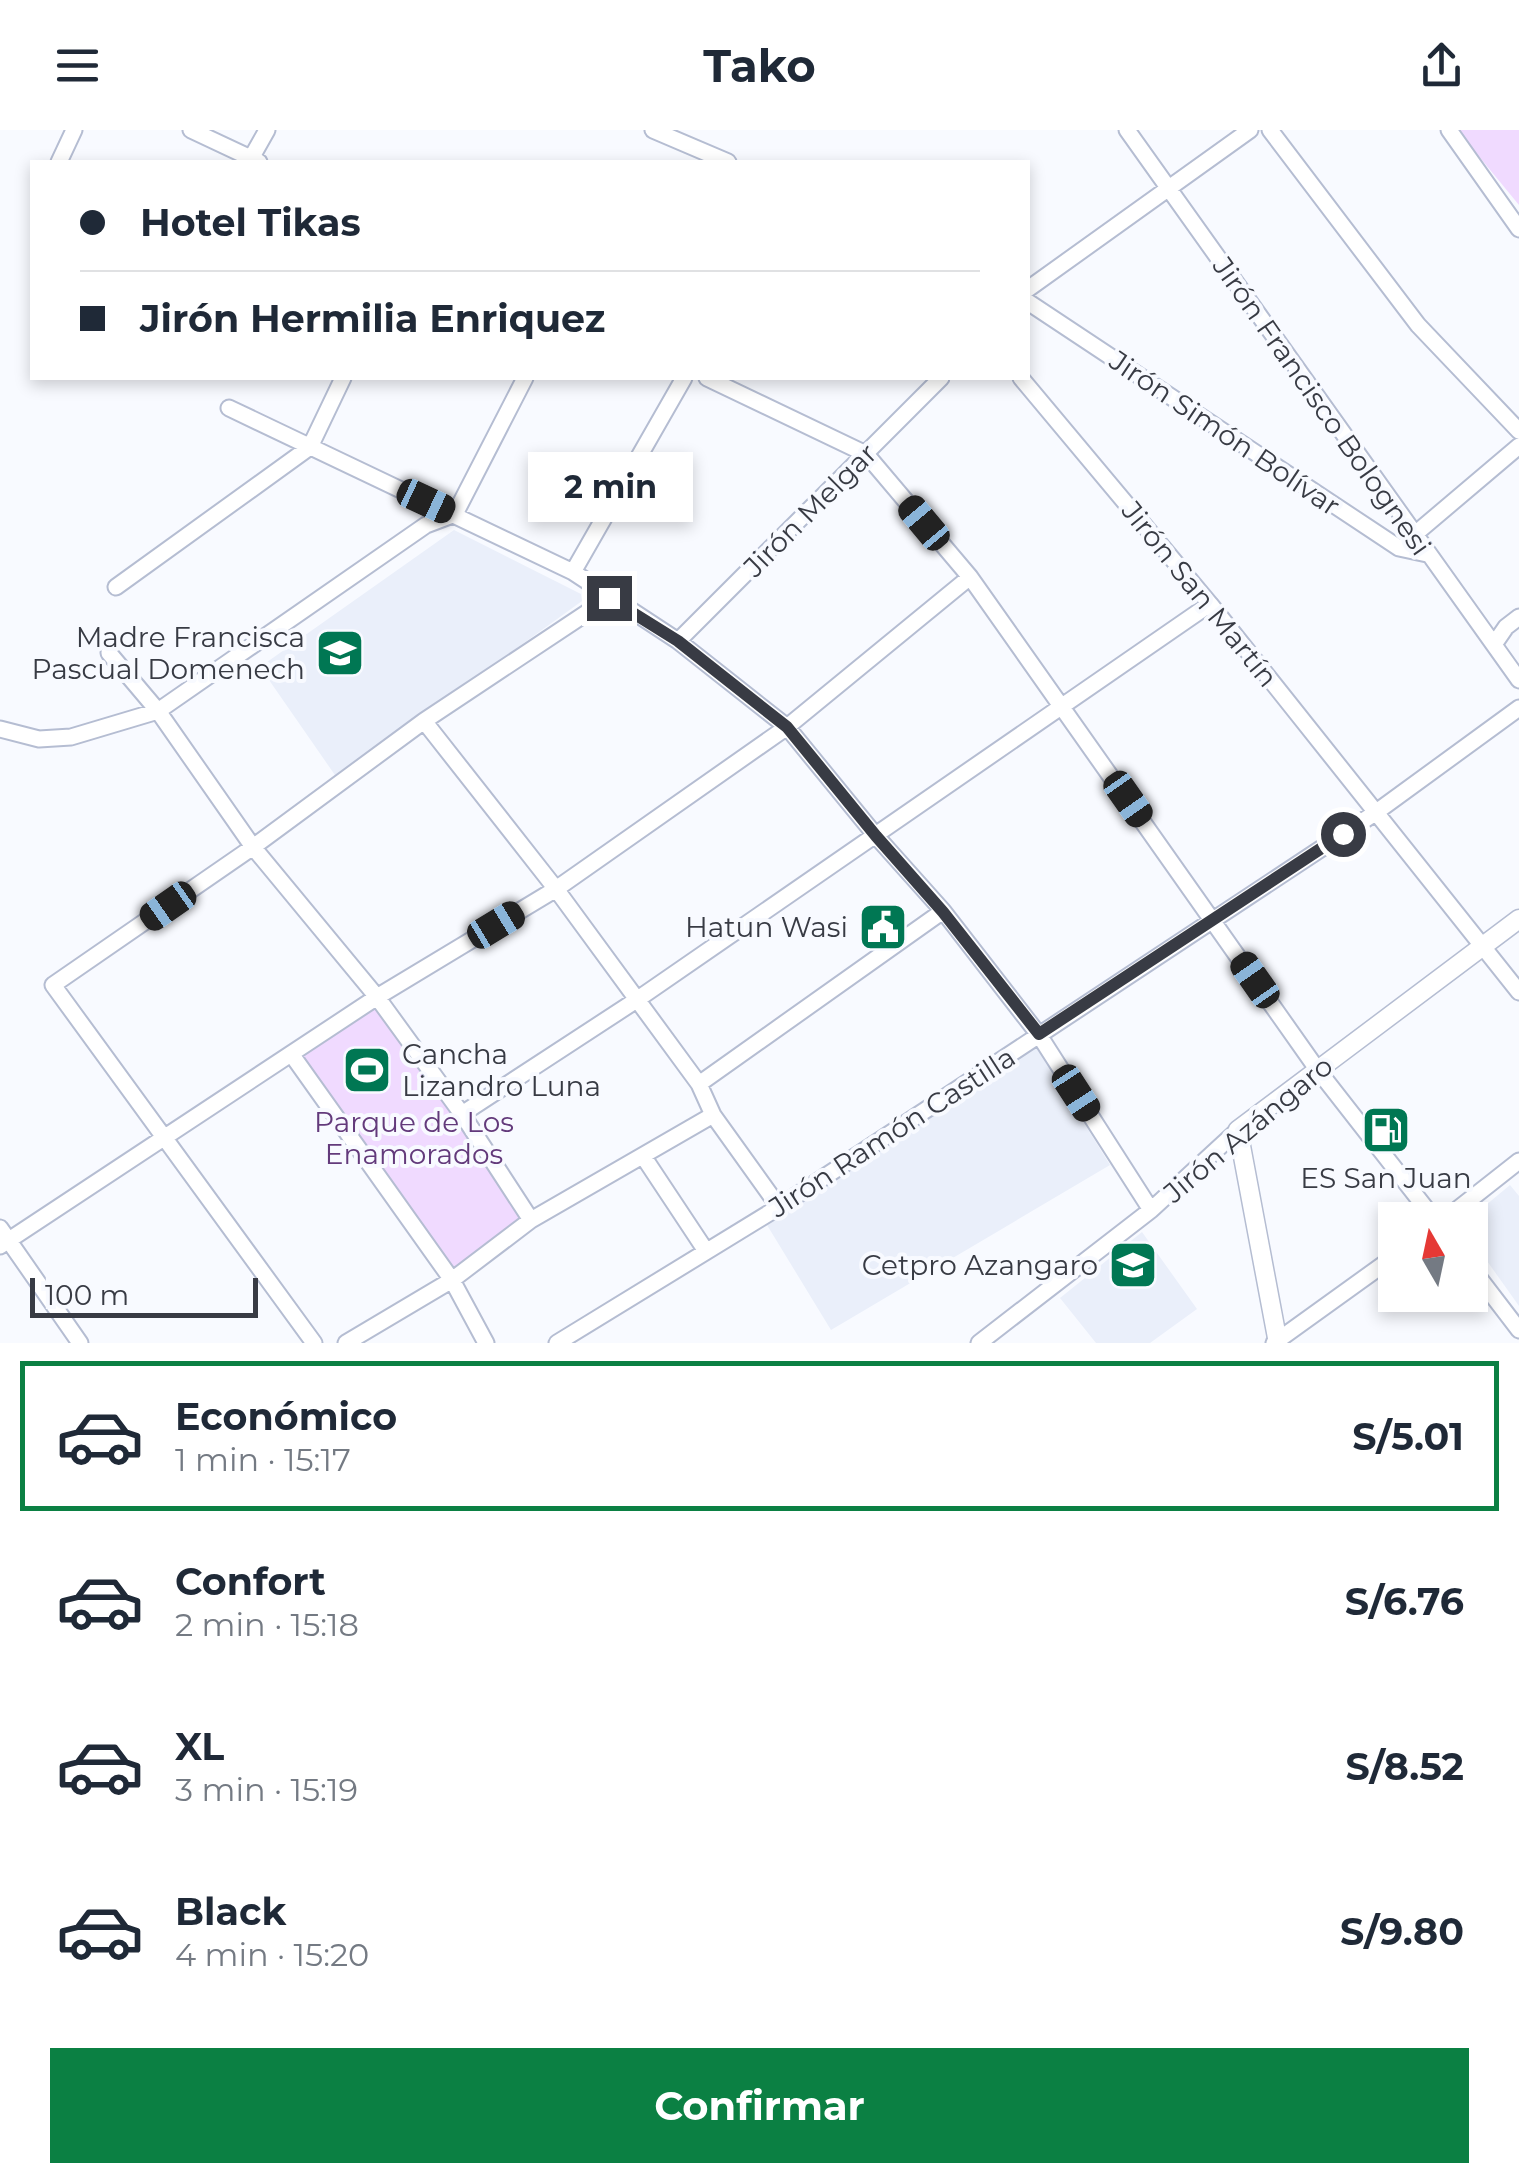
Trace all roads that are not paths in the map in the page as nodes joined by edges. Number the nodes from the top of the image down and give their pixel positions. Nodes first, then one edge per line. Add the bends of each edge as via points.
1 (74, 130) edge
2 (190, 130) edge
3 (267, 130) edge
4 (653, 130) edge
5 (1127, 130) edge
6 (1250, 130) edge
7 (1270, 130) edge
8 (1449, 130) edge
9 (60, 160) edge
10 (251, 160) edge
11 (253, 160) edge
12 (723, 160) edge
13 (1168, 187) junction
14 (1519, 230) edge
15 (1030, 288) edge
16 (1030, 303) edge
17 (342, 380) edge
18 (524, 380) edge
19 (683, 380) edge
20 (712, 380) edge
21 (939, 380) edge
22 (1023, 380) edge
23 (229, 408) dead end
24 (1519, 431) edge
25 (1519, 446) edge
26 (310, 447) junction
27 (866, 454) junction
28 (455, 514) junction
29 (1413, 535) junction
30 (1399, 548) junction
31 (1426, 554) junction
32 (573, 572) junction
33 (970, 577) junction
34 (116, 588) dead end
35 (609, 598) junction
36 (1210, 604) junction
37 (1519, 617) edge
38 (678, 641) junction
39 (1494, 643) junction
40 (109, 653) dead end
41 (1519, 680) edge
42 (1064, 708) junction
43 (1519, 708) edge
44 (158, 711) junction
45 (424, 721) junction
46 (787, 727) junction
47 (0, 729) edge
48 (1375, 813) junction
49 (876, 836) junction
50 (253, 846) junction
51 (556, 889) junction
52 (943, 912) junction
53 (1519, 919) edge
54 (1213, 920) junction
55 (1482, 946) junction
56 (1519, 992) edge
57 (377, 997) junction
58 (635, 1001) junction
59 (1039, 1034) junction
60 (292, 1055) junction
61 (1317, 1070) junction
62 (699, 1084) junction
63 (462, 1114) junction
64 (712, 1115) junction
65 (1238, 1130) junction
66 (164, 1136) junction
67 (642, 1156) junction
68 (1519, 1161) edge
69 (1421, 1202) edge
70 (1467, 1202) edge
71 (779, 1207) junction
72 (1151, 1210) junction
73 (531, 1220) junction
74 (3, 1238) edge
75 (706, 1252) junction
76 (1378, 1268) edge
77 (452, 1280) junction
78 (1488, 1290) edge
79 (1519, 1330) edge
80 (1276, 1342) edge
81 (80, 1343) edge
82 (314, 1343) edge
83 (346, 1343) edge
84 (486, 1343) edge
85 (556, 1343) edge
86 (979, 1343) edge

1 - 9 street
2 - 10 street
3 - 11 street
4 - 12 street
5 - 13 street, Jirón Francisco Bolognesi
6 - 13 street
7 - 24 street via 1418,324
8 - 14 street
13 - 15 street
13 - 29 street, Jirón Francisco Bolognesi
16 - 30 street, Jirón Simón Bolívar
17 - 26 street
18 - 28 street
19 - 32 street
20 - 27 street
21 - 27 street, Jirón Melgar
22 - 36 street, Jirón San Martín
23 - 26 street
25 - 29 street
26 - 28 street
26 - 34 street
27 - 33 street
27 - 38 street, Jirón Melgar
28 - 32 street
28 - 44 street via 426,525
29 - 30 street
29 - 31 street, Jirón Francisco Bolognesi
30 - 31 street, Jirón Simón Bolívar
31 - 39 street, Jirón Francisco Bolognesi
32 - 35 street
33 - 42 street
33 - 46 street
35 - 38 street
35 - 45 street
36 - 42 street
36 - 48 street, Jirón San Martín
37 - 39 street
38 - 46 street
39 - 41 street, Jirón Francisco Bolognesi
40 - 44 street
42 - 49 street
42 - 54 street
43 - 48 street, Jirón Ramón Castilla
44 - 47 street via 71,737
44 - 50 street
45 - 50 street
45 - 51 street
46 - 49 street
46 - 51 street
48 - 54 street, Jirón Ramón Castilla
48 - 55 street, Jirón San Martín
49 - 52 street
49 - 58 street
50 - 57 street
50 - 66 street via 54,985
51 - 57 street
51 - 58 street
52 - 59 street
52 - 62 street
53 - 55 street, Jirón Azángaro
54 - 59 street, Jirón Ramón Castilla
54 - 61 street
55 - 56 street, Jirón San Martín
55 - 61 street, Jirón Azángaro
57 - 60 street
57 - 63 street
58 - 62 street
58 - 63 street
59 - 71 street, Jirón Ramón Castilla
59 - 72 street
60 - 66 street
60 - 77 street
61 - 65 street, Jirón Azángaro
61 - 69 street
62 - 64 street
63 - 73 street
64 - 67 street
64 - 71 street
65 - 72 street, Jirón Azángaro
65 - 80 street
66 - 74 street
66 - 82 street
67 - 73 street
67 - 75 street
68 - 70 street
71 - 75 street, Jirón Ramón Castilla
72 - 86 street, Jirón Azángaro
73 - 77 street
74 - 81 street
75 - 85 street, Jirón Ramón Castilla
76 - 80 street
77 - 83 street
77 - 84 street
78 - 79 street

